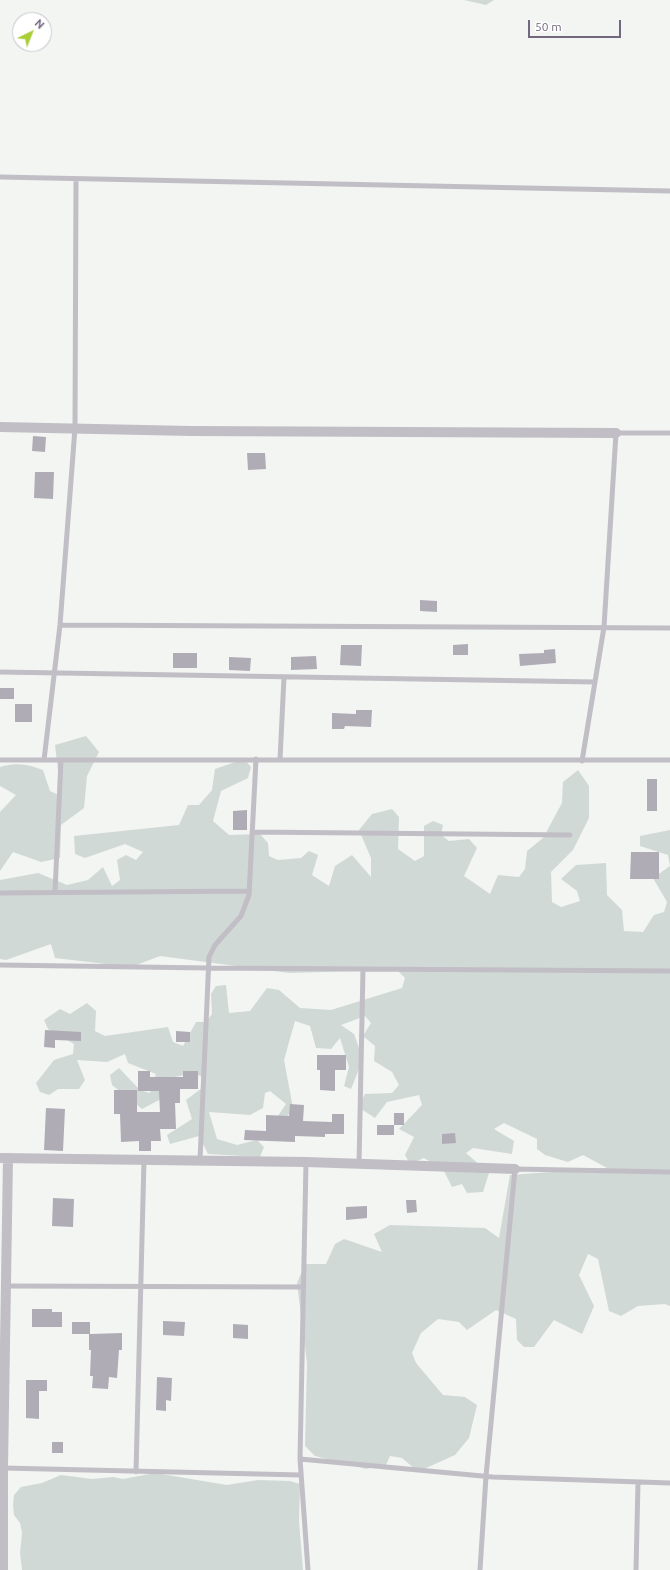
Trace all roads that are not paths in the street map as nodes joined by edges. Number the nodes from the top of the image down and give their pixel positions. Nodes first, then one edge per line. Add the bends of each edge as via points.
1 (0, 177) edge
2 (76, 179) junction
3 (670, 191) edge
4 (0, 427) edge
5 (75, 428) junction
6 (616, 433) junction
7 (670, 433) edge
8 (60, 625) junction
9 (604, 627) junction
10 (670, 628) edge
11 (0, 672) edge
12 (54, 673) junction
13 (284, 677) junction
14 (595, 682) junction
15 (0, 760) edge
16 (44, 760) junction
17 (61, 760) junction
18 (256, 760) junction
19 (280, 760) junction
20 (670, 760) edge
21 (582, 761) junction
22 (252, 832) junction
23 (570, 835) dead end
24 (249, 891) junction
25 (55, 892) junction
26 (0, 893) edge
27 (0, 965) edge
28 (208, 968) junction
29 (363, 970) junction
30 (670, 971) edge
31 (4, 1158) edge
32 (144, 1160) junction
33 (200, 1160) junction
34 (306, 1162) junction
35 (359, 1164) junction
36 (515, 1169) junction
37 (670, 1172) edge
38 (3, 1286) edge
39 (141, 1286) junction
40 (304, 1286) junction
41 (300, 1459) junction
42 (3, 1468) junction
43 (136, 1472) junction
44 (300, 1475) junction
45 (486, 1476) junction
46 (638, 1482) junction
47 (670, 1483) edge
48 (2, 1570) edge
49 (308, 1570) edge
50 (480, 1570) edge
51 (636, 1570) edge

1 - 2 lane
2 - 3 lane
2 - 5 lane
4 - 5 street
5 - 6 street
5 - 8 lane
6 - 7 lane
6 - 9 lane
8 - 9 lane
8 - 12 lane
9 - 10 lane
9 - 14 lane
11 - 12 lane
12 - 13 lane
12 - 16 lane
13 - 14 lane
13 - 19 lane
14 - 21 lane
15 - 16 lane
16 - 17 lane
17 - 18 lane
17 - 25 lane
18 - 19 lane
18 - 22 lane
19 - 21 lane
20 - 21 lane
22 - 23 lane
22 - 24 lane
24 - 25 lane
24 - 28 lane via 241,916 215,945
25 - 26 lane
27 - 28 lane
28 - 29 lane
28 - 33 lane
29 - 30 lane
29 - 35 lane
31 - 32 street
31 - 38 street
32 - 33 street
32 - 39 lane
33 - 34 street
34 - 35 street
34 - 40 lane
35 - 36 street
36 - 37 lane
36 - 45 lane
38 - 39 lane
38 - 42 street
39 - 40 lane
39 - 43 lane
40 - 41 lane
41 - 44 lane
41 - 45 lane
42 - 43 lane
42 - 48 street
43 - 44 lane
44 - 49 lane
45 - 46 lane
45 - 50 lane
46 - 47 lane
46 - 51 lane

